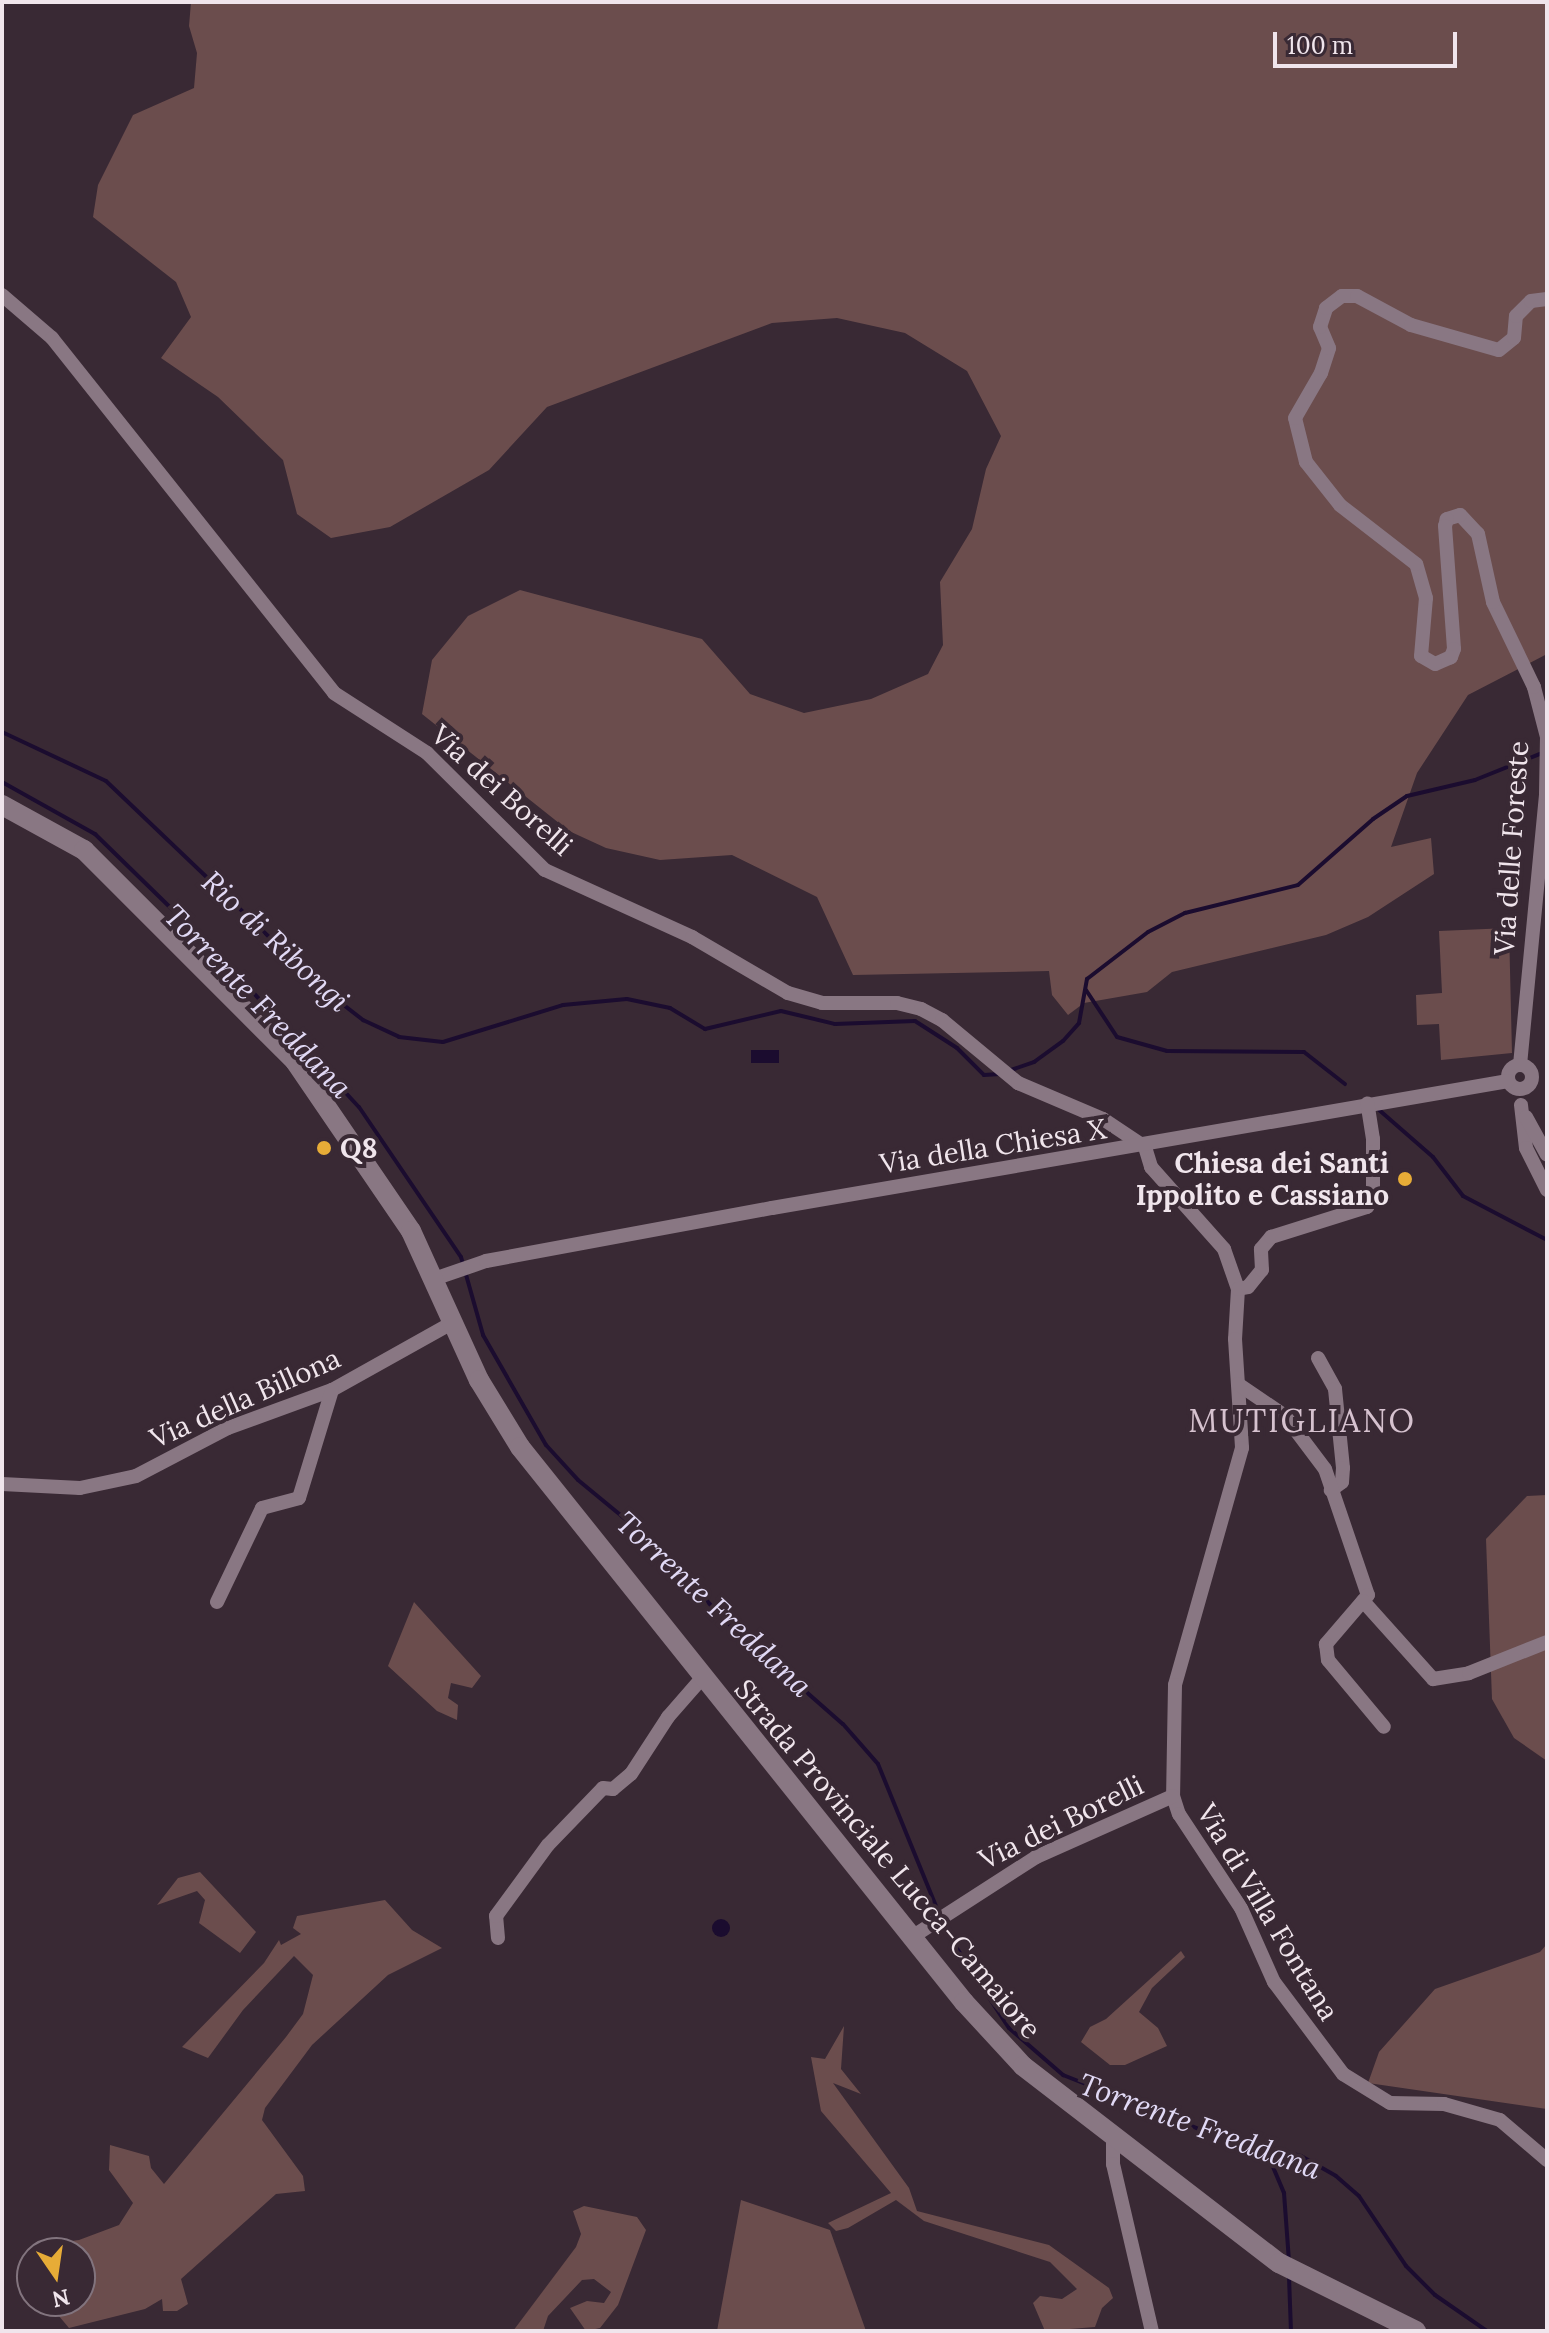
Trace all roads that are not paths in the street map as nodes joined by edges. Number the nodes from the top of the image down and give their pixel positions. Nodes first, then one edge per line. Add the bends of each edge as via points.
1 (2, 295) edge
2 (1547, 299) edge
3 (2, 805) edge
4 (1515, 1085) junction
5 (1367, 1103) junction
6 (1521, 1105) junction
7 (1145, 1147) junction
8 (1547, 1155) edge
9 (1547, 1190) edge
10 (440, 1276) junction
11 (1238, 1289) junction
12 (452, 1323) junction
13 (1318, 1358) dead end
14 (1238, 1384) junction
15 (332, 1390) junction
16 (2, 1484) edge
17 (1331, 1490) junction
18 (1363, 1601) junction
19 (217, 1602) dead end
20 (1547, 1642) edge
21 (702, 1678) junction
22 (1384, 1727) dead end
23 (1173, 1796) junction
24 (912, 1937) junction
25 (498, 1938) dead end
26 (1113, 2138) junction
27 (1547, 2160) edge
28 (1152, 2331) edge
29 (1416, 2331) edge

1 - 7 street, Via dei Borelli via 52,338 334,693 427,753 545,870 692,937 788,993 822,1003 897,1003 921,1009 942,1020 1012,1079 1103,1119
2 - 4 street, Via delle Foreste via 1531,301 1516,316 1514,338 1499,350 1411,325 1357,296 1342,296 1326,308 1320,327 1329,348 1295,418 1306,462 1340,505 1416,564 1426,598 1420,652 1427,663 1445,661 1454,649 1445,526 1447,519 1460,515 1478,534 1493,602 1534,687 1547,737 1546,794 1520,1065 1532,1078
3 - 10 main road, Strada Provinciale Lucca-Camaiore via 84,850 295,1061 383,1184
4 - 5 street, Via della Chiesa X
4 - 6 street
5 - 7 street, Via della Chiesa X
5 - 11 street via 1373,1194 1367,1207 1271,1237 1261,1249 1262,1270 1248,1287
6 - 8 street
6 - 9 street via 1526,1148
7 - 10 street, Via della Chiesa X via 1062,1162 1038,1161 486,1261
7 - 11 street, Via di Villa Fontana via 1151,1167 1224,1249
10 - 12 main road, Strada Provinciale Lucca-Camaiore
11 - 14 street, Via di Villa Fontana
12 - 15 street, Via della Billona
12 - 21 main road, Strada Provinciale Lucca-Camaiore via 497,1415
13 - 17 street via 1335,1389 1343,1468 1342,1482
14 - 17 street via 1295,1426 1325,1469
14 - 23 street, Via di Villa Fontana via 1239,1467 1175,1685
15 - 16 street, Via della Billona via 228,1428 127,1478 58,1489
15 - 19 street via 299,1498 262,1508
17 - 18 street via 1368,1595
18 - 20 street via 1433,1679 1469,1673
18 - 22 street via 1326,1644 1328,1660
21 - 24 main road, Strada Provinciale Lucca-Camaiore
21 - 25 street via 668,1717 631,1774 613,1789 603,1788 548,1845 496,1916
23 - 24 street, Via dei Borelli via 1036,1857
23 - 27 street, Via di Villa Fontana via 1179,1814 1241,1908 1274,1982 1343,2074 1390,2103 1444,2104 1500,2120
24 - 26 main road, Strada Provinciale Lucca-Camaiore via 1023,2066
26 - 28 street via 1113,2164
26 - 29 main road, Strada Provinciale Lucca-Camaiore via 1279,2263

